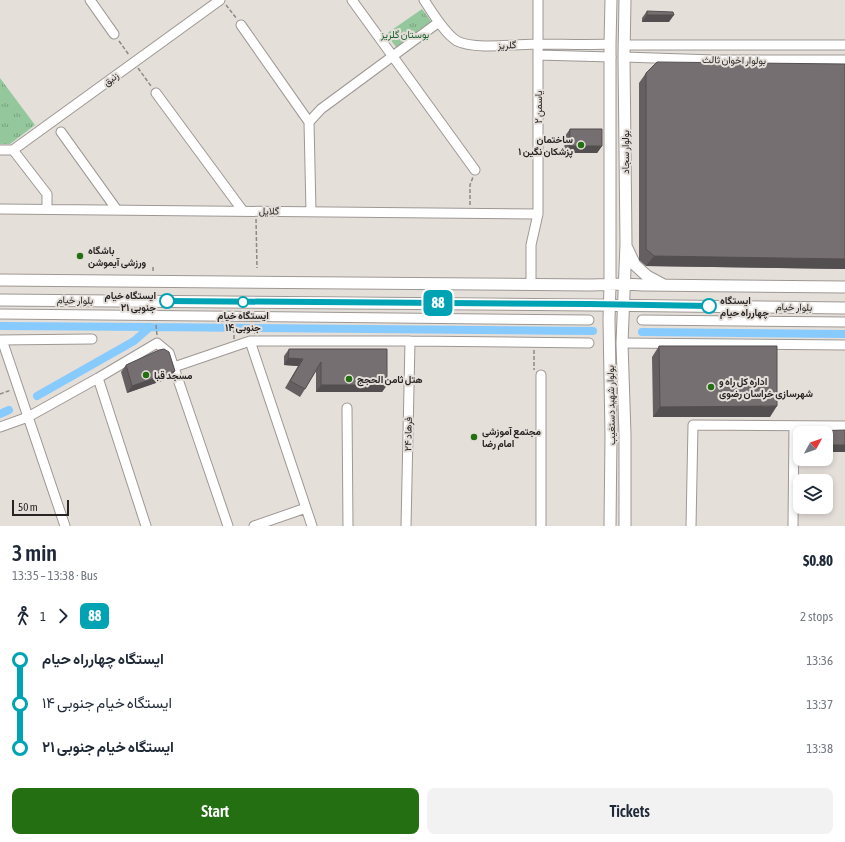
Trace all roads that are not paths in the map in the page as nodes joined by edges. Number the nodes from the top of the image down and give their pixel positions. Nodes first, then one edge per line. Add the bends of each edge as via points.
1 (90, 0) edge
2 (220, 0) edge
3 (352, 0) edge
4 (424, 0) edge
5 (538, 0) edge
6 (611, 0) edge
7 (625, 0) edge
8 (440, 22) junction
9 (241, 25) road end
10 (114, 34) dead end
11 (538, 44) junction
12 (610, 44) junction
13 (624, 45) junction
14 (845, 45) edge
15 (538, 55) junction
16 (393, 56) junction
17 (611, 57) junction
18 (624, 57) junction
19 (845, 60) edge
20 (156, 93) dead end
21 (309, 122) junction
22 (61, 132) dead end
23 (0, 150) edge
24 (13, 150) junction
25 (475, 170) road end
26 (0, 209) edge
27 (47, 209) junction
28 (118, 210) junction
29 (243, 211) junction
30 (311, 212) junction
31 (538, 214) junction
32 (626, 244) junction
33 (0, 280) edge
34 (348, 283) junction
35 (624, 284) junction
36 (531, 285) junction
37 (610, 285) junction
38 (665, 286) junction
39 (845, 287) edge
40 (0, 300) edge
41 (347, 302) junction
42 (610, 305) junction
43 (624, 305) junction
44 (845, 308) edge
45 (0, 314) edge
46 (589, 320) dead end
47 (642, 320) dead end
48 (845, 322) edge
49 (92, 339) dead end
50 (1, 340) edge
51 (410, 341) junction
52 (252, 342) junction
53 (589, 343) dead end
54 (622, 343) junction
55 (845, 345) edge
56 (174, 367) junction
57 (541, 375) road end
58 (98, 378) junction
59 (347, 408) dead end
60 (28, 417) junction
61 (794, 426) edge
62 (833, 426) edge
63 (845, 426) edge
64 (0, 427) edge
65 (793, 466) edge
66 (306, 508) junction
67 (65, 526) edge
68 (146, 526) edge
69 (228, 526) edge
70 (254, 526) edge
71 (312, 526) edge
72 (348, 526) edge
73 (406, 526) edge
74 (541, 526) edge
75 (610, 526) edge
76 (625, 526) edge
77 (691, 526) edge
78 (792, 526) edge

1 - 10 street
2 - 24 street, زنبق
3 - 16 street
4 - 8 street, گلریز
5 - 11 street, یاسمن ۲
6 - 12 main road, بولوار سجاد
7 - 13 main road, بولوار سجاد
8 - 11 street, گلریز via 454,40 470,45
8 - 16 street
9 - 21 street
11 - 12 street, گلریز
11 - 15 street, یاسمن ۲
12 - 13 main road
12 - 17 main road, بولوار سجاد
13 - 14 street
13 - 18 main road, بولوار سجاد
15 - 17 street
15 - 31 street, یاسمن ۲
16 - 21 street via 321,109
16 - 25 street
17 - 18 main road
17 - 37 main road, بولوار سجاد
18 - 19 street, بولوار اخوان ثالث
18 - 32 main road, بولوار سجاد
20 - 29 street
21 - 30 street
22 - 28 street
23 - 24 street
24 - 27 street via 47,194
26 - 27 street, گلایل
27 - 28 street, گلایل
28 - 29 street, گلایل
29 - 30 street, گلایل
30 - 31 street, گلایل
31 - 36 street, یاسمن ۲ via 531,245
32 - 35 main road, بولوار سجاد
32 - 38 main road via 635,266
33 - 34 main road, بلوار خیام
34 - 36 main road, بلوار خیام
34 - 41 main road via 353,287 354,293 352,299
35 - 37 main road, بلوار خیام
35 - 38 main road, بلوار خیام
35 - 43 main road, بولوار سجاد
36 - 37 main road, بلوار خیام
37 - 42 main road, بولوار شهید دستغیب
38 - 39 main road, بلوار خیام
40 - 41 main road, بلوار خیام
41 - 42 main road, بلوار خیام
42 - 43 main road, بلوار خیام
42 - 75 main road, بولوار شهید دستغیب
43 - 44 main road, بلوار خیام
43 - 54 main road, بولوار شهید دستغیب
45 - 46 street
47 - 48 street
49 - 50 street
50 - 60 street
51 - 52 street
51 - 53 street
51 - 73 street, فرهاد ۲۴
52 - 56 street
52 - 66 street
54 - 55 street
54 - 76 main road, بولوار شهید دستغیب
56 - 58 street via 169,353 157,343
56 - 69 street
57 - 74 street
58 - 60 street
58 - 68 street
59 - 72 street
60 - 64 street
60 - 67 street
61 - 77 street via 693,425
62 - 63 street
65 - 78 street
66 - 70 street
66 - 71 street

